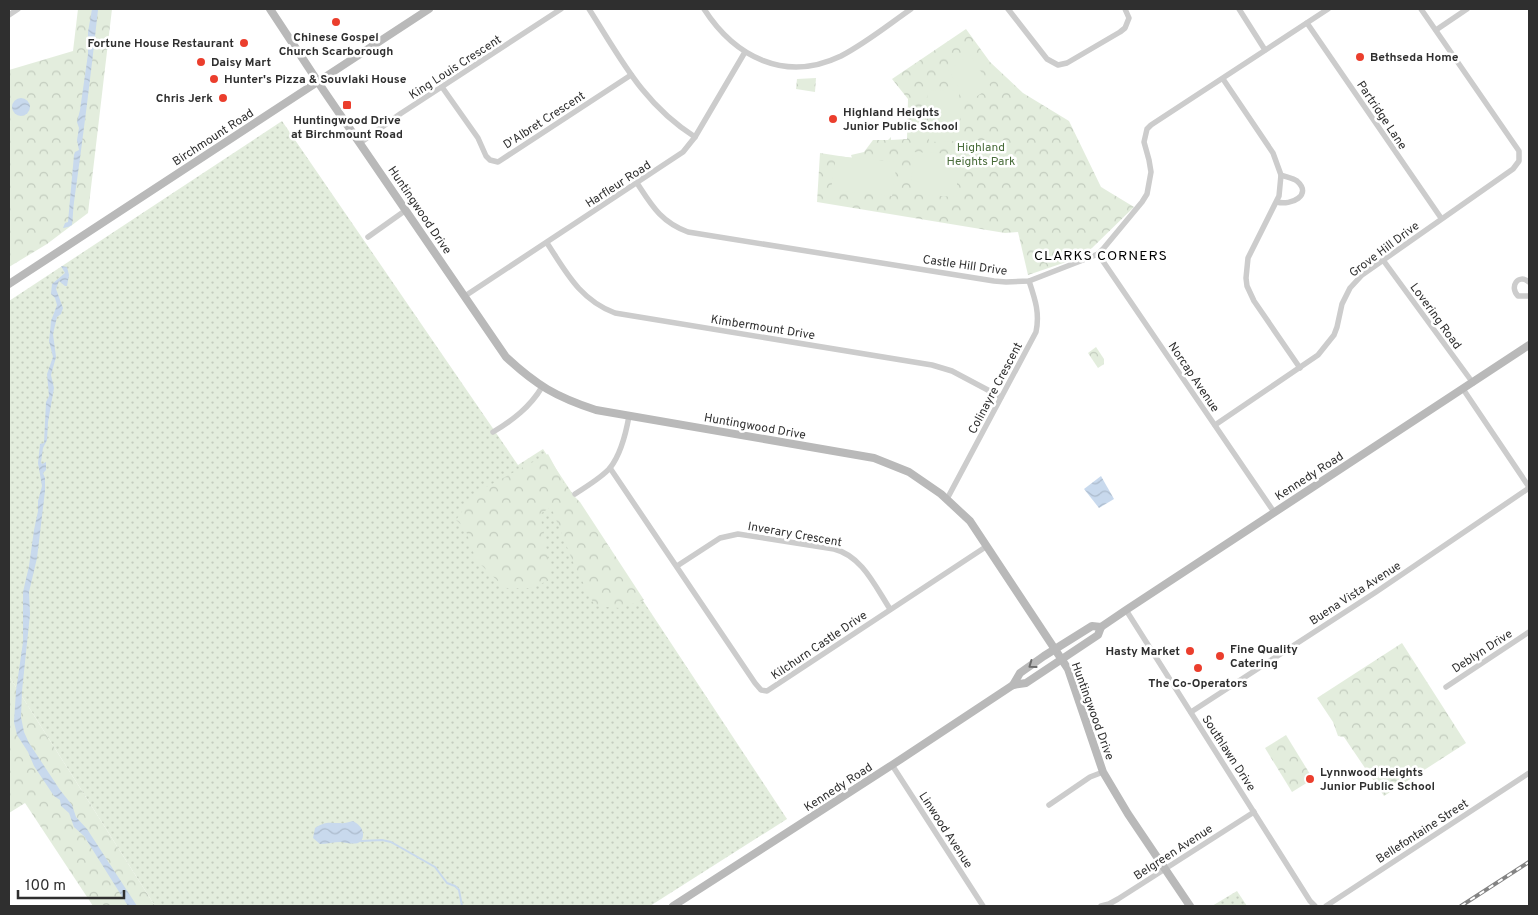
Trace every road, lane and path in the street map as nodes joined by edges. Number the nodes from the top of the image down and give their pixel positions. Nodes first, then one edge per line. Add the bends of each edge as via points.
1 (18, 9) edge
2 (270, 9) edge
3 (429, 9) edge
4 (561, 9) edge
5 (589, 9) edge
6 (704, 9) edge
7 (911, 9) edge
8 (1008, 9) edge
9 (1125, 9) edge
10 (1239, 9) edge
11 (1328, 9) edge
12 (1422, 9) edge
13 (1467, 9) edge
14 (9, 16) edge
15 (1307, 23) junction
16 (1436, 30) junction
17 (1265, 50) junction
18 (745, 52) junction
19 (631, 75) junction
20 (1223, 79) junction
21 (318, 81) junction
22 (442, 87) junction
23 (695, 137) junction
24 (360, 143) junction
25 (1281, 176) junction
26 (637, 183) junction
27 (1277, 202) junction
28 (406, 210) junction
29 (1441, 218) junction
30 (368, 237) dead end
31 (547, 242) junction
32 (1098, 254) junction
33 (1383, 260) junction
34 (1029, 281) junction
35 (1529, 282) edge
36 (9, 284) edge
37 (464, 296) junction
38 (1529, 296) edge
39 (1529, 345) edge
40 (1300, 368) junction
41 (1473, 383) junction
42 (542, 387) junction
43 (1463, 389) junction
44 (1001, 397) junction
45 (629, 416) junction
46 (1215, 425) junction
47 (493, 432) dead end
48 (610, 468) junction
49 (1529, 488) edge
50 (575, 494) dead end
51 (947, 499) junction
52 (1274, 512) junction
53 (987, 546) junction
54 (677, 566) junction
55 (890, 609) junction
56 (1126, 610) junction
57 (1101, 627) junction
58 (1529, 632) edge
59 (1055, 649) junction
60 (1062, 659) junction
61 (1013, 685) junction
62 (1446, 687) dead end
63 (1191, 712) junction
64 (892, 765) junction
65 (1104, 772) junction
66 (1529, 773) edge
67 (1048, 804) dead end
68 (1254, 812) junction
69 (1165, 870) junction
70 (1110, 905) edge
71 (673, 906) edge
72 (983, 906) edge
73 (1101, 906) edge
74 (1190, 906) edge
75 (1315, 906) edge
76 (1326, 906) edge

1 - 14 street
2 - 21 main road, Huntingwood Drive
3 - 21 main road, Birchmount Road
4 - 22 street, King Louis Crescent
5 - 19 street
6 - 18 street via 724,36
7 - 18 street via 858,46 819,64 780,64
8 - 9 street via 1047,59 1058,65 1067,63 1125,28 1129,18
10 - 17 street
11 - 15 street, Castle Hill Drive
12 - 16 street
13 - 16 street
15 - 17 street, Castle Hill Drive
15 - 29 street, Partridge Lane
16 - 29 street, Grove Hill Drive via 1519,151 1519,161 1513,169
17 - 20 street, Castle Hill Drive
18 - 23 street, Harfleur Road
19 - 22 street, D'Albret Crescent via 498,162 486,156 478,138
19 - 23 street via 650,101
20 - 25 street via 1273,153
20 - 32 street, Castle Hill Drive via 1146,129 1144,142 1151,172 1147,194
21 - 24 main road, Huntingwood Drive
21 - 36 main road, Birchmount Road
22 - 24 street, King Louis Crescent
23 - 26 street, Harfleur Road via 676,157
24 - 28 main road, Huntingwood Drive
25 - 27 street
25 - 27 street via 1296,181 1301,186 1301,194 1298,200 1290,203
26 - 31 street, Harfleur Road
26 - 34 street, Castle Hill Drive via 660,216 688,232 994,281
27 - 40 street via 1248,258 1247,286
28 - 30 street
28 - 37 main road, Huntingwood Drive
29 - 33 street, Grove Hill Drive
31 - 37 street, Harfleur Road
31 - 44 street, Kimbermount Drive via 585,296 615,313 932,365
32 - 34 street, Castle Hill Drive
32 - 46 street, Norcap Avenue
33 - 40 street, Grove Hill Drive via 1350,288 1334,335 1318,355
33 - 41 street, Lovering Road
34 - 44 street, Colinayre Crescent via 1038,311 1036,332
35 - 38 street via 1520,279 1513,288 1518,296
37 - 42 main road, Huntingwood Drive via 506,356
39 - 41 main road, Kennedy Road
40 - 46 street, Grove Hill Drive
41 - 43 main road, Kennedy Road
42 - 45 main road, Huntingwood Drive via 564,400
42 - 47 street via 534,400
43 - 49 street
43 - 52 main road, Kennedy Road
44 - 51 street, Colinayre Crescent
45 - 48 street via 625,436
45 - 51 main road, Huntingwood Drive via 874,458 909,472
46 - 52 street, Norcap Avenue
48 - 50 street
48 - 54 street, Kilchurn Castle Drive
49 - 63 street, Buena Vista Avenue
51 - 53 main road, Huntingwood Drive via 970,521
52 - 56 main road, Kennedy Road
53 - 55 street, Kilchurn Castle Drive
53 - 59 main road, Huntingwood Drive
54 - 55 street, Inverary Crescent via 720,538 738,534 834,549 855,559
54 - 55 street, Kilchurn Castle Drive via 761,690 767,691
56 - 57 main road, Kennedy Road
56 - 63 street, Southlawn Drive
57 - 59 main road, Kennedy Road via 1092,626
57 - 60 main road, Kennedy Road via 1098,635
58 - 62 street, Deblyn Drive
59 - 60 main road, Huntingwood Drive
59 -> 61 main road, Kennedy Road via 1020,674
60 - 61 main road, Kennedy Road via 1026,683
60 - 65 main road, Huntingwood Drive
61 - 64 main road, Kennedy Road
63 - 68 street, Southlawn Drive
64 - 71 main road, Kennedy Road
64 - 72 street, Linwood Avenue
65 - 67 street via 1090,777
65 - 69 main road, Huntingwood Drive
66 - 76 street, Bellefontaine Street
68 - 69 street, Belgreen Avenue
68 - 75 street, Southlawn Drive
69 - 70 street, Belgreen Avenue
69 - 74 main road, Huntingwood Drive
70 - 73 street, Belgreen Avenue

